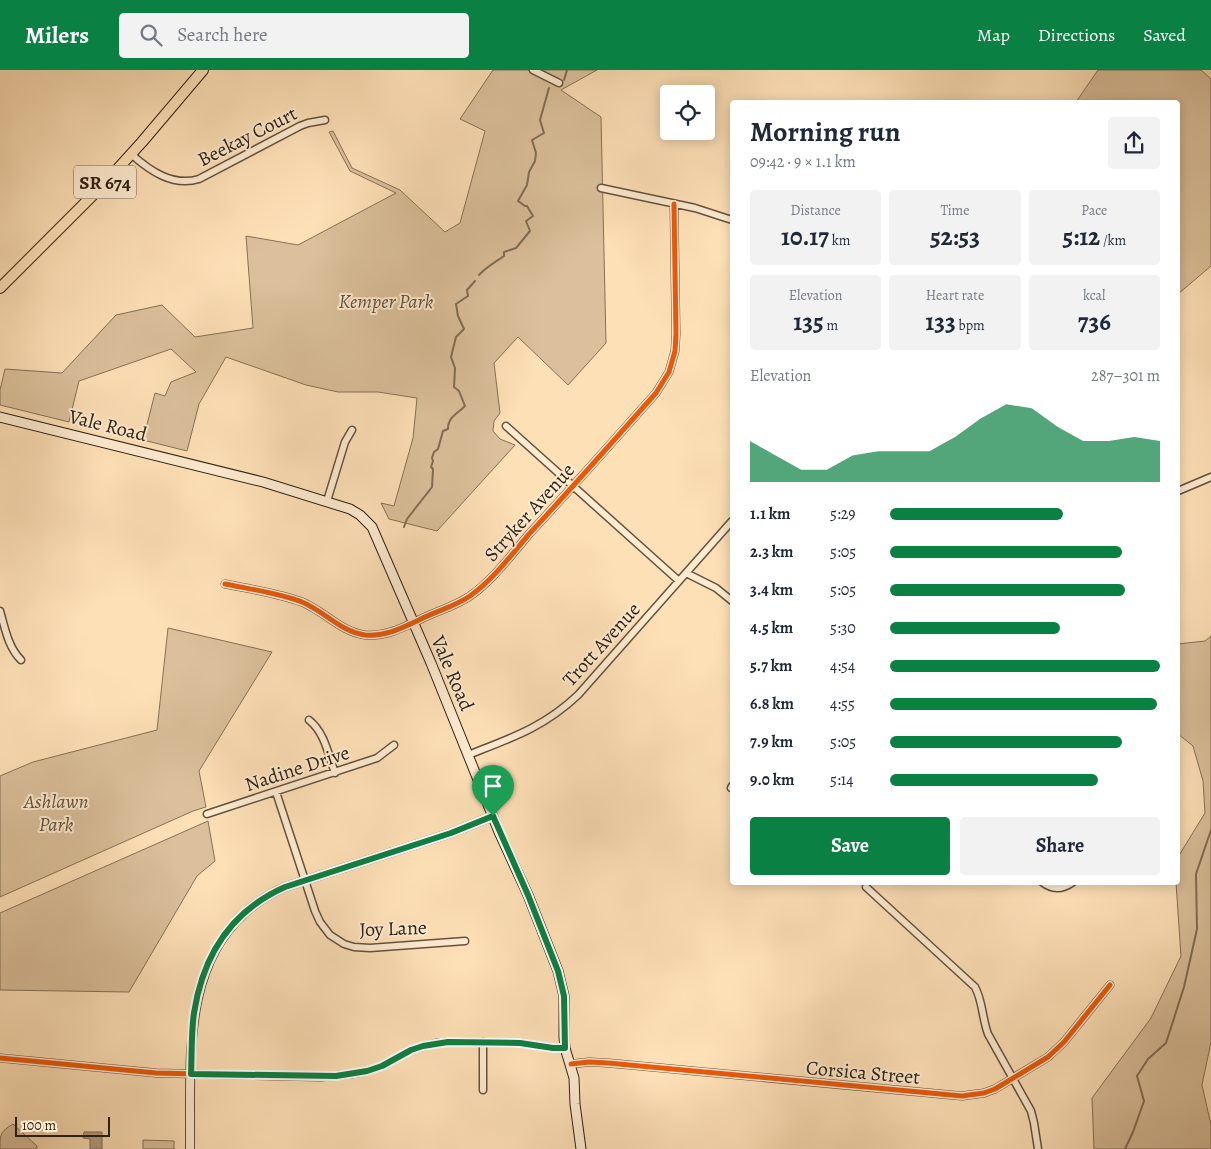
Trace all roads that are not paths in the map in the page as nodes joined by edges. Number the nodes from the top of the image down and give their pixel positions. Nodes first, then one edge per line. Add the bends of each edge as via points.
1 (203, 70) edge
2 (533, 70) edge
3 (559, 83) dead end
4 (325, 120) dead end
5 (131, 154) junction
6 (601, 188) dead end
7 (674, 204) junction
8 (730, 219) edge
9 (0, 288) edge
10 (0, 417) edge
11 (506, 426) dead end
12 (352, 430) dead end
13 (1211, 477) edge
14 (573, 486) junction
15 (1180, 490) edge
16 (327, 501) junction
17 (730, 523) edge
18 (686, 573) junction
19 (679, 581) junction
20 (225, 584) dead end
21 (730, 599) edge
22 (0, 610) edge
23 (414, 624) junction
24 (21, 660) dead end
25 (309, 720) dead end
26 (394, 746) dead end
27 (468, 755) junction
28 (334, 773) junction
29 (276, 792) junction
30 (208, 814) dead end
31 (493, 816) junction
32 (305, 881) junction
33 (1046, 885) edge
34 (1067, 885) edge
35 (866, 887) dead end
36 (465, 941) dead end
37 (1110, 985) dead end
38 (483, 1042) junction
39 (565, 1048) junction
40 (0, 1058) edge
41 (571, 1064) junction
42 (191, 1074) junction
43 (1014, 1078) junction
44 (483, 1090) dead end
45 (190, 1149) edge
46 (581, 1149) edge
47 (1038, 1149) edge

1 - 5 main road, SR 674
2 - 3 street
4 - 5 street, Beekay Court via 300,126 191,182 163,176
5 - 9 main road, SR 674
6 - 7 street
7 - 8 street
7 - 14 street, Stryker Avenue via 676,334 669,372 656,392
10 - 16 main road, Vale Road via 195,464
11 - 14 street
12 - 16 street via 345,442
13 - 15 street
14 - 19 street
14 - 23 street, Stryker Avenue via 483,585 470,596
16 - 23 main road, Vale Road via 360,515 377,534
17 - 18 street, Trott Avenue
18 - 19 street, Trott Avenue
18 - 21 street via 716,588
19 - 27 street, Trott Avenue via 564,708 526,732
20 - 23 street, Stryker Avenue via 290,598 357,633 376,635
22 - 24 street via 8,640
23 - 27 main road, Vale Road
25 - 28 street via 323,737
26 - 28 street, Nadine Drive via 377,758
27 - 31 main road, Vale Road
28 - 29 street, Nadine Drive
29 - 30 street, Nadine Drive
29 - 32 street, Joy Lane
31 - 32 street
31 - 39 main road, Vale Road via 558,971 564,996
32 - 36 street, Joy Lane via 320,922 330,935 344,944 362,948
32 - 42 street via 259,901 237,919 219,942 197,997
33 - 34 street via 1060,889
35 - 43 street via 975,987 985,1026
37 - 43 street, Corsica Street via 1060,1046
38 - 39 street
38 - 42 street via 423,1046 374,1068 336,1076
38 - 44 street
39 - 41 main road, Vale Road
40 - 42 street via 121,1071
41 - 43 street, Corsica Street via 608,1063 962,1096 984,1093
41 - 46 main road, Vale Road
42 - 45 street
43 - 47 street via 1030,1110

